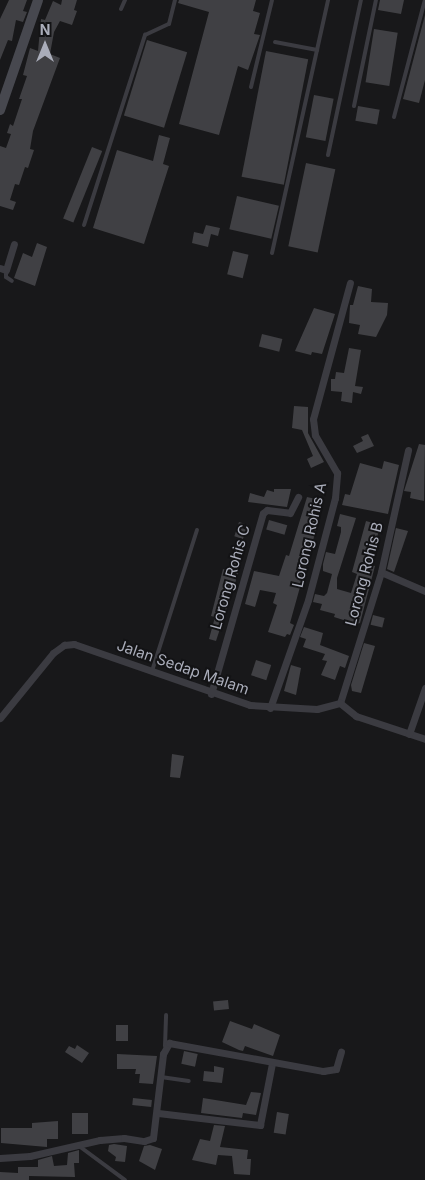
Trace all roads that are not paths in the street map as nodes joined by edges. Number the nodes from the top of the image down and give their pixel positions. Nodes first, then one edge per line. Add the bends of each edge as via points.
1 (38, 0) edge
2 (125, 0) edge
3 (176, 0) edge
4 (272, 0) edge
5 (328, 0) edge
6 (361, 0) edge
7 (376, 0) edge
8 (425, 0) edge
9 (121, 9) dead end
10 (275, 42) dead end
11 (317, 50) junction
12 (251, 87) dead end
13 (354, 106) dead end
14 (0, 110) edge
15 (394, 117) dead end
16 (328, 155) dead end
17 (84, 225) dead end
18 (14, 244) dead end
19 (272, 253) dead end
20 (3, 269) edge
21 (12, 281) dead end
22 (350, 283) dead end
23 (408, 450) dead end
24 (298, 498) dead end
25 (197, 530) dead end
26 (381, 572) junction
27 (425, 591) edge
28 (152, 671) junction
29 (425, 688) edge
30 (211, 694) junction
31 (340, 703) junction
32 (270, 708) junction
33 (0, 718) edge
34 (409, 734) junction
35 (425, 739) edge
36 (166, 1015) dead end
37 (165, 1046) junction
38 (341, 1052) dead end
39 (272, 1063) junction
40 (161, 1077) junction
41 (190, 1081) dead end
42 (158, 1113) junction
43 (77, 1144) junction
44 (0, 1158) edge
45 (125, 1180) edge

1 - 14 main road
2 - 9 lane
3 - 17 lane via 169,24 144,36
4 - 12 lane
5 - 11 lane
6 - 16 lane
7 - 13 lane
8 - 15 lane
10 - 11 lane
11 - 19 lane
18 - 20 street
20 - 21 lane
22 - 32 street, Lorong Rohis A via 313,419 315,434 337,473 335,498 308,600
23 - 26 street, Lorong Rohis B
24 - 30 street, Lorong Rohis C via 290,513 267,510 263,513
25 - 28 lane
26 - 27 street
26 - 31 street, Lorong Rohis B
28 - 30 street, Jalan Sedap Malam
28 - 33 street, Jalan Sedap Malam via 74,644 64,645 53,653
29 - 34 street
30 - 32 street, Jalan Sedap Malam
31 - 32 street, Jalan Sedap Malam via 317,710
31 - 34 street via 356,716
34 - 35 street
36 - 37 lane
37 - 39 street via 174,1042
37 - 40 street
38 - 39 street via 336,1069 330,1072
39 - 42 street via 260,1125
40 - 41 lane
40 - 42 street
42 - 43 street via 155,1135 149,1140 113,1138
43 - 44 street via 30,1156
43 - 45 lane

